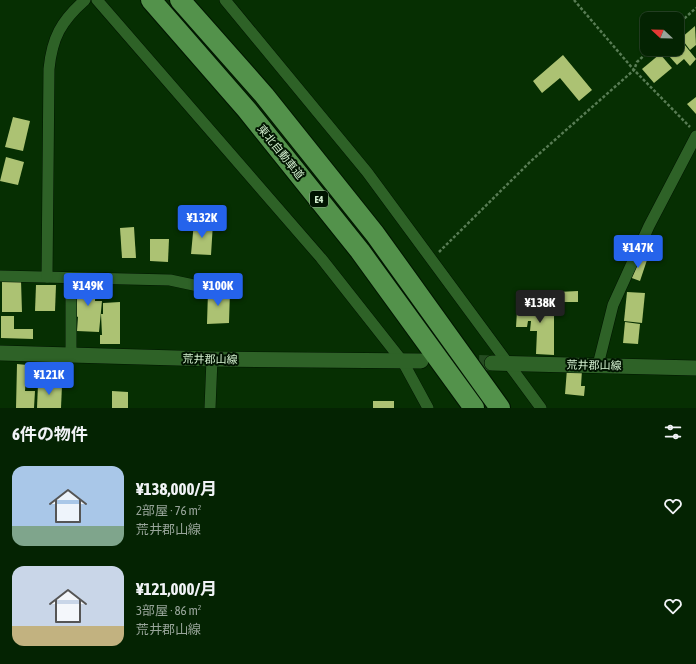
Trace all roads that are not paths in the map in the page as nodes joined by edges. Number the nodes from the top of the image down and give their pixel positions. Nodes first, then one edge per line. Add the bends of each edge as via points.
1 (85, 0) edge
2 (97, 0) edge
3 (151, 0) edge
4 (180, 0) edge
5 (225, 0) edge
6 (694, 132) edge
7 (0, 276) edge
8 (47, 277) junction
9 (71, 278) junction
10 (203, 287) dead end
11 (0, 353) edge
12 (71, 355) junction
13 (212, 359) junction
14 (421, 361) tunnel mouth
15 (403, 362) junction
16 (492, 363) tunnel mouth
17 (510, 364) junction
18 (598, 365) junction
19 (696, 368) edge
20 (210, 408) edge
21 (428, 408) edge
22 (474, 408) edge
23 (500, 408) edge
24 (542, 408) edge

1 - 8 street via 62,25 51,50
2 - 15 street via 321,258
3 - 22 highway, 東北自動車道 / E4 via 247,110 356,245
4 - 23 highway, 東北自動車道 / E4 via 264,95 375,234
5 - 17 street via 367,172
6 - 18 street via 614,306
7 - 8 street
8 - 9 street
9 - 10 street via 170,280
9 - 12 street
11 - 12 main road, 荒井郡山線
12 - 13 main road, 荒井郡山線
13 - 15 main road, 荒井郡山線
13 - 20 street
14 - 15 main road, 荒井郡山線
15 - 21 street
16 - 17 main road, 荒井郡山線
17 - 18 main road, 荒井郡山線
17 - 24 street
18 - 19 main road, 荒井郡山線

